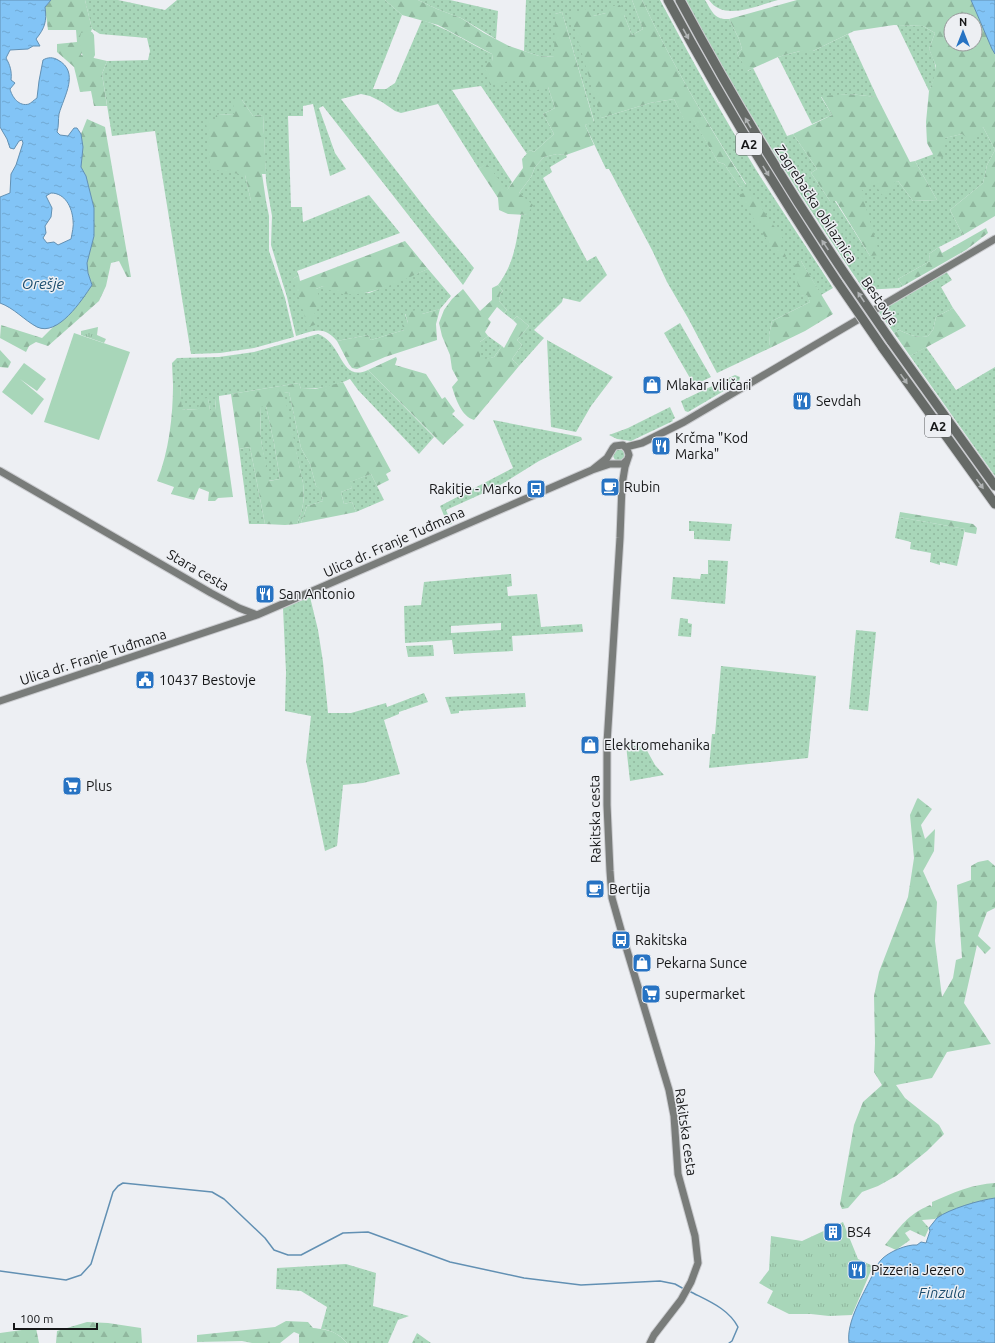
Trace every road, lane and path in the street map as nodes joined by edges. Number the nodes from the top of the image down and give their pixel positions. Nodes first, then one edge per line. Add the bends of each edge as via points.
1 (668, 0) edge
2 (680, 0) edge
3 (995, 239) edge
4 (847, 277) joint
5 (838, 283) joint
6 (640, 444) junction
7 (626, 447) junction
8 (610, 454) junction
9 (628, 458) junction
10 (616, 463) junction
11 (592, 470) junction
12 (0, 471) edge
13 (622, 485) junction
14 (995, 486) edge
15 (995, 504) edge
16 (257, 615) junction
17 (0, 701) edge
18 (650, 1343) edge

1 -> 5 highway, Zagrebačka obilaznica / A2 via 742,132
4 -> 2 highway, Zagrebačka obilaznica / A2 via 762,145
3 - 6 main road via 684,422
14 -> 4 highway, Bestovje / A2, bridge
5 -> 15 highway, Bestovje / A2, bridge
6 - 7 main road
6 - 9 main road
7 - 8 main road via 616,446
7 - 9 main road
8 - 10 main road
8 - 11 main road, Ulica dr. Franje Tuđmana
9 - 10 main road via 623,464
9 - 13 main road, Rakitska cesta
10 - 11 main road, Ulica dr. Franje Tuđmana
10 - 13 main road, Rakitska cesta
11 - 16 main road, Ulica dr. Franje Tuđmana
12 - 16 main road, Stara cesta via 211,593
13 - 18 main road, Rakitska cesta via 607,743 610,885 622,936 669,1090 674,1116 678,1174 695,1236 698,1263 684,1294
16 - 17 main road, Ulica dr. Franje Tuđmana

